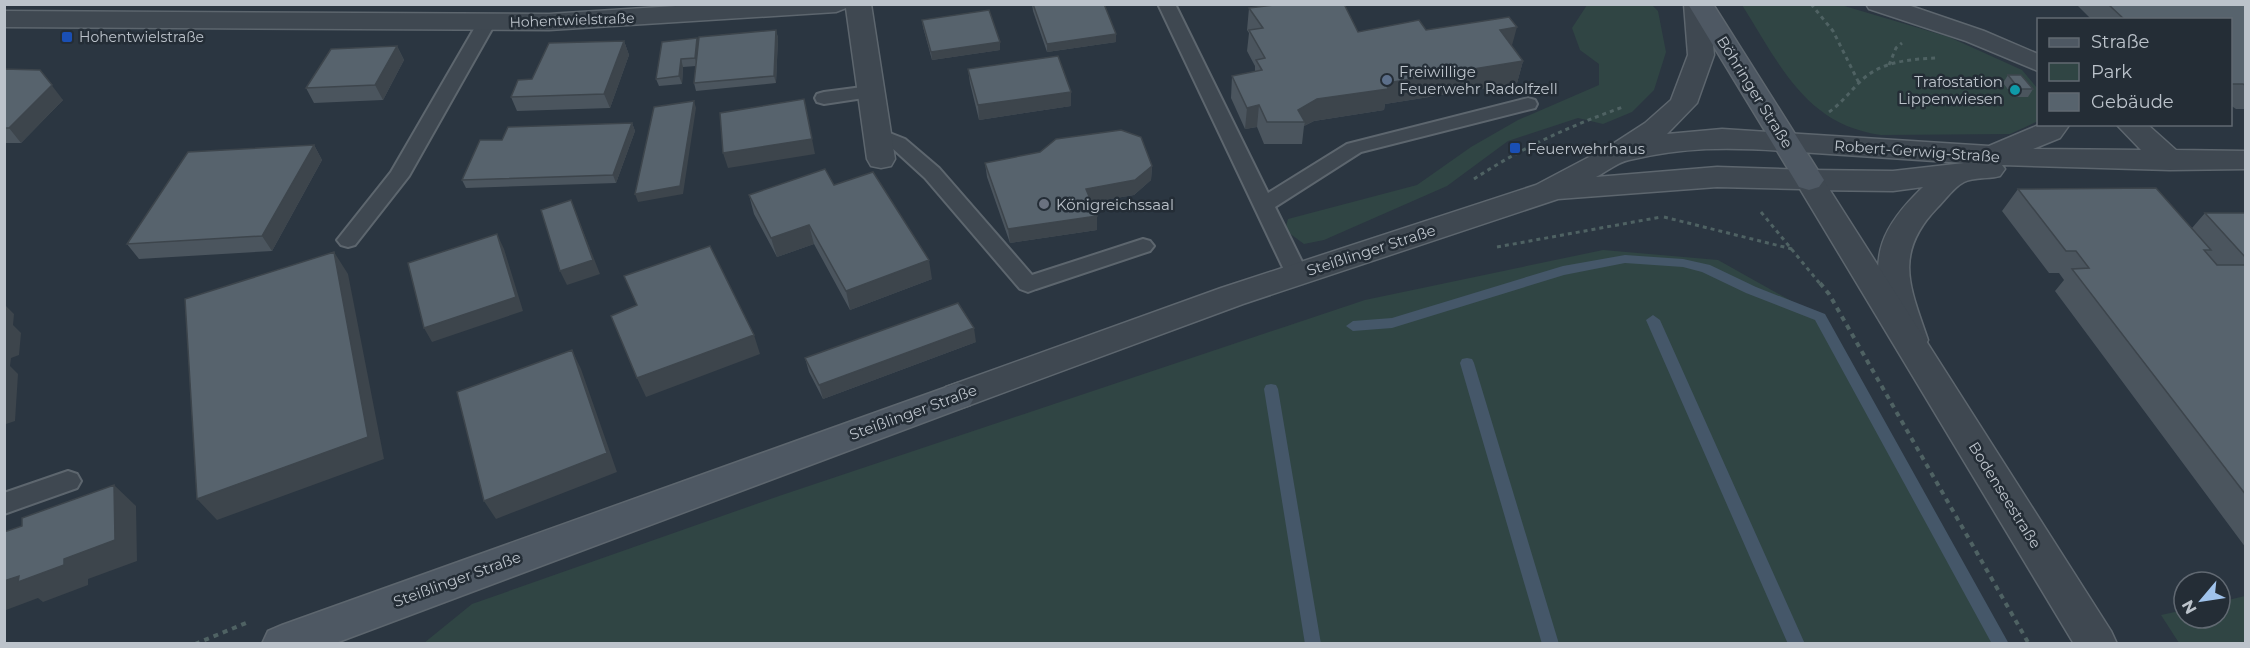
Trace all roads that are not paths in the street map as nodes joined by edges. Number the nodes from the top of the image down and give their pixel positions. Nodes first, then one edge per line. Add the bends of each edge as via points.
1 (836, 4) edge
2 (858, 4) edge
3 (1166, 4) edge
4 (1698, 4) edge
5 (1878, 4) edge
6 (554, 13) edge
7 (4, 19) edge
8 (487, 22) junction
9 (2037, 63) edge
10 (870, 92) junction
11 (824, 98) dead end
12 (1528, 104) dead end
13 (2054, 126) edge
14 (2132, 126) edge
15 (1785, 142) junction
16 (879, 146) joint
17 (1618, 153) junction
18 (1991, 155) junction
19 (2048, 159) junction
20 (2246, 160) edge
21 (2170, 161) junction
22 (1954, 174) junction
23 (1809, 180) junction
24 (1547, 192) junction
25 (1263, 205) junction
26 (348, 240) dead end
27 (1143, 246) dead end
28 (1297, 274) junction
29 (1913, 347) junction
30 (958, 396) joint
31 (68, 481) dead end
32 (4, 504) edge
33 (282, 644) edge
34 (2097, 644) edge

1 - 6 street, Hohentwielstraße
2 - 10 street
3 - 25 lane
4 - 15 main road, Böhringer Straße
4 - 17 street via 1701,55 1683,103
5 - 9 street via 1975,36
6 - 8 street, Hohentwielstraße
7 - 8 street, Hohentwielstraße
8 - 26 lane via 399,176
10 - 11 lane
10 - 16 street
12 - 25 lane via 1354,147
13 - 18 street via 2050,132
14 - 21 street
15 - 17 street, Robert-Gerwig-Straße via 1722,138 1670,142
15 - 18 street, Robert-Gerwig-Straße
15 - 23 main road, Böhringer Straße
16 - 27 lane via 898,143 932,173 1028,284
17 - 24 street
18 - 19 street, Robert-Gerwig-Straße
19 - 21 street, Robert-Gerwig-Straße
19 - 22 street, Robert-Gerwig-Straße
20 - 21 street, Robert-Gerwig-Straße
22 - 23 street, Robert-Gerwig-Straße via 1893,182
22 - 29 street, Bodenseestraße via 1902,229 1892,274
23 - 24 street, Robert-Gerwig-Straße via 1717,177
23 - 29 street, Bodenseestraße
24 - 28 street, Steißlinger Straße
25 - 28 lane
28 - 30 street, Steißlinger Straße
29 - 34 street, Bodenseestraße
30 - 33 main road, Steißlinger Straße
31 - 32 lane

